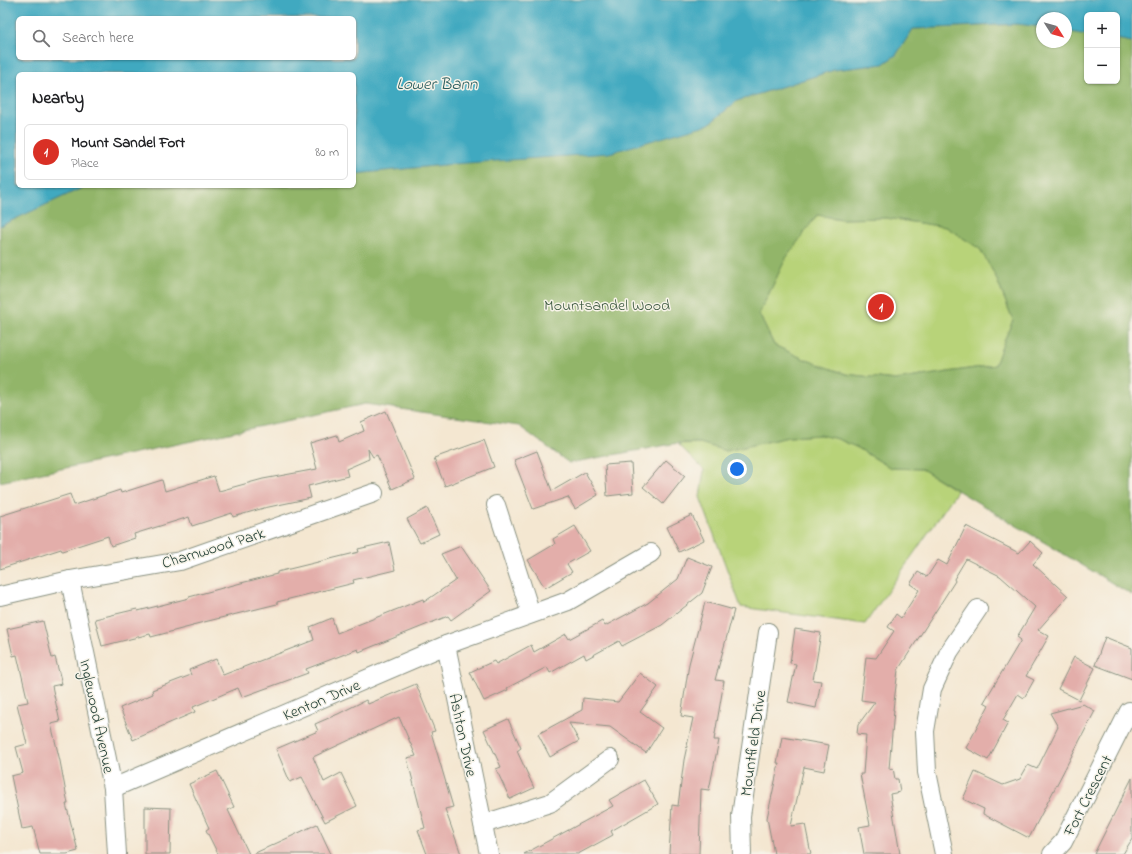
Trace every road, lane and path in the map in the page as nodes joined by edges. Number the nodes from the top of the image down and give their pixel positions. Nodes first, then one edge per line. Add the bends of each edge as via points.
1 (374, 493) dead end
2 (496, 505) dead end
3 (651, 553) dead end
4 (70, 580) junction
5 (0, 596) edge
6 (978, 609) dead end
7 (531, 614) junction
8 (768, 632) dead end
9 (446, 645) junction
10 (1129, 711) dead end
11 (610, 759) dead end
12 (113, 788) junction
13 (483, 824) junction
14 (117, 854) edge
15 (489, 854) edge
16 (742, 854) edge
17 (944, 854) edge
18 (1052, 854) edge

1 - 4 street, Charnwood Park via 180,561
2 - 7 street
3 - 7 street, Kenton Drive via 568,601
4 - 5 street, Charnwood Park
4 - 12 street, Inglewood Avenue
6 - 17 street via 949,652 932,690 925,731 927,772
7 - 9 street, Kenton Drive
8 - 16 street, Mountfield Drive via 741,816
9 - 12 street, Kenton Drive
9 - 13 street, Ashton Drive
10 - 18 street, Fort Crescent via 1063,842
11 - 13 street via 550,804
12 - 14 street, Inglewood Avenue
13 - 15 street, Ashton Drive

